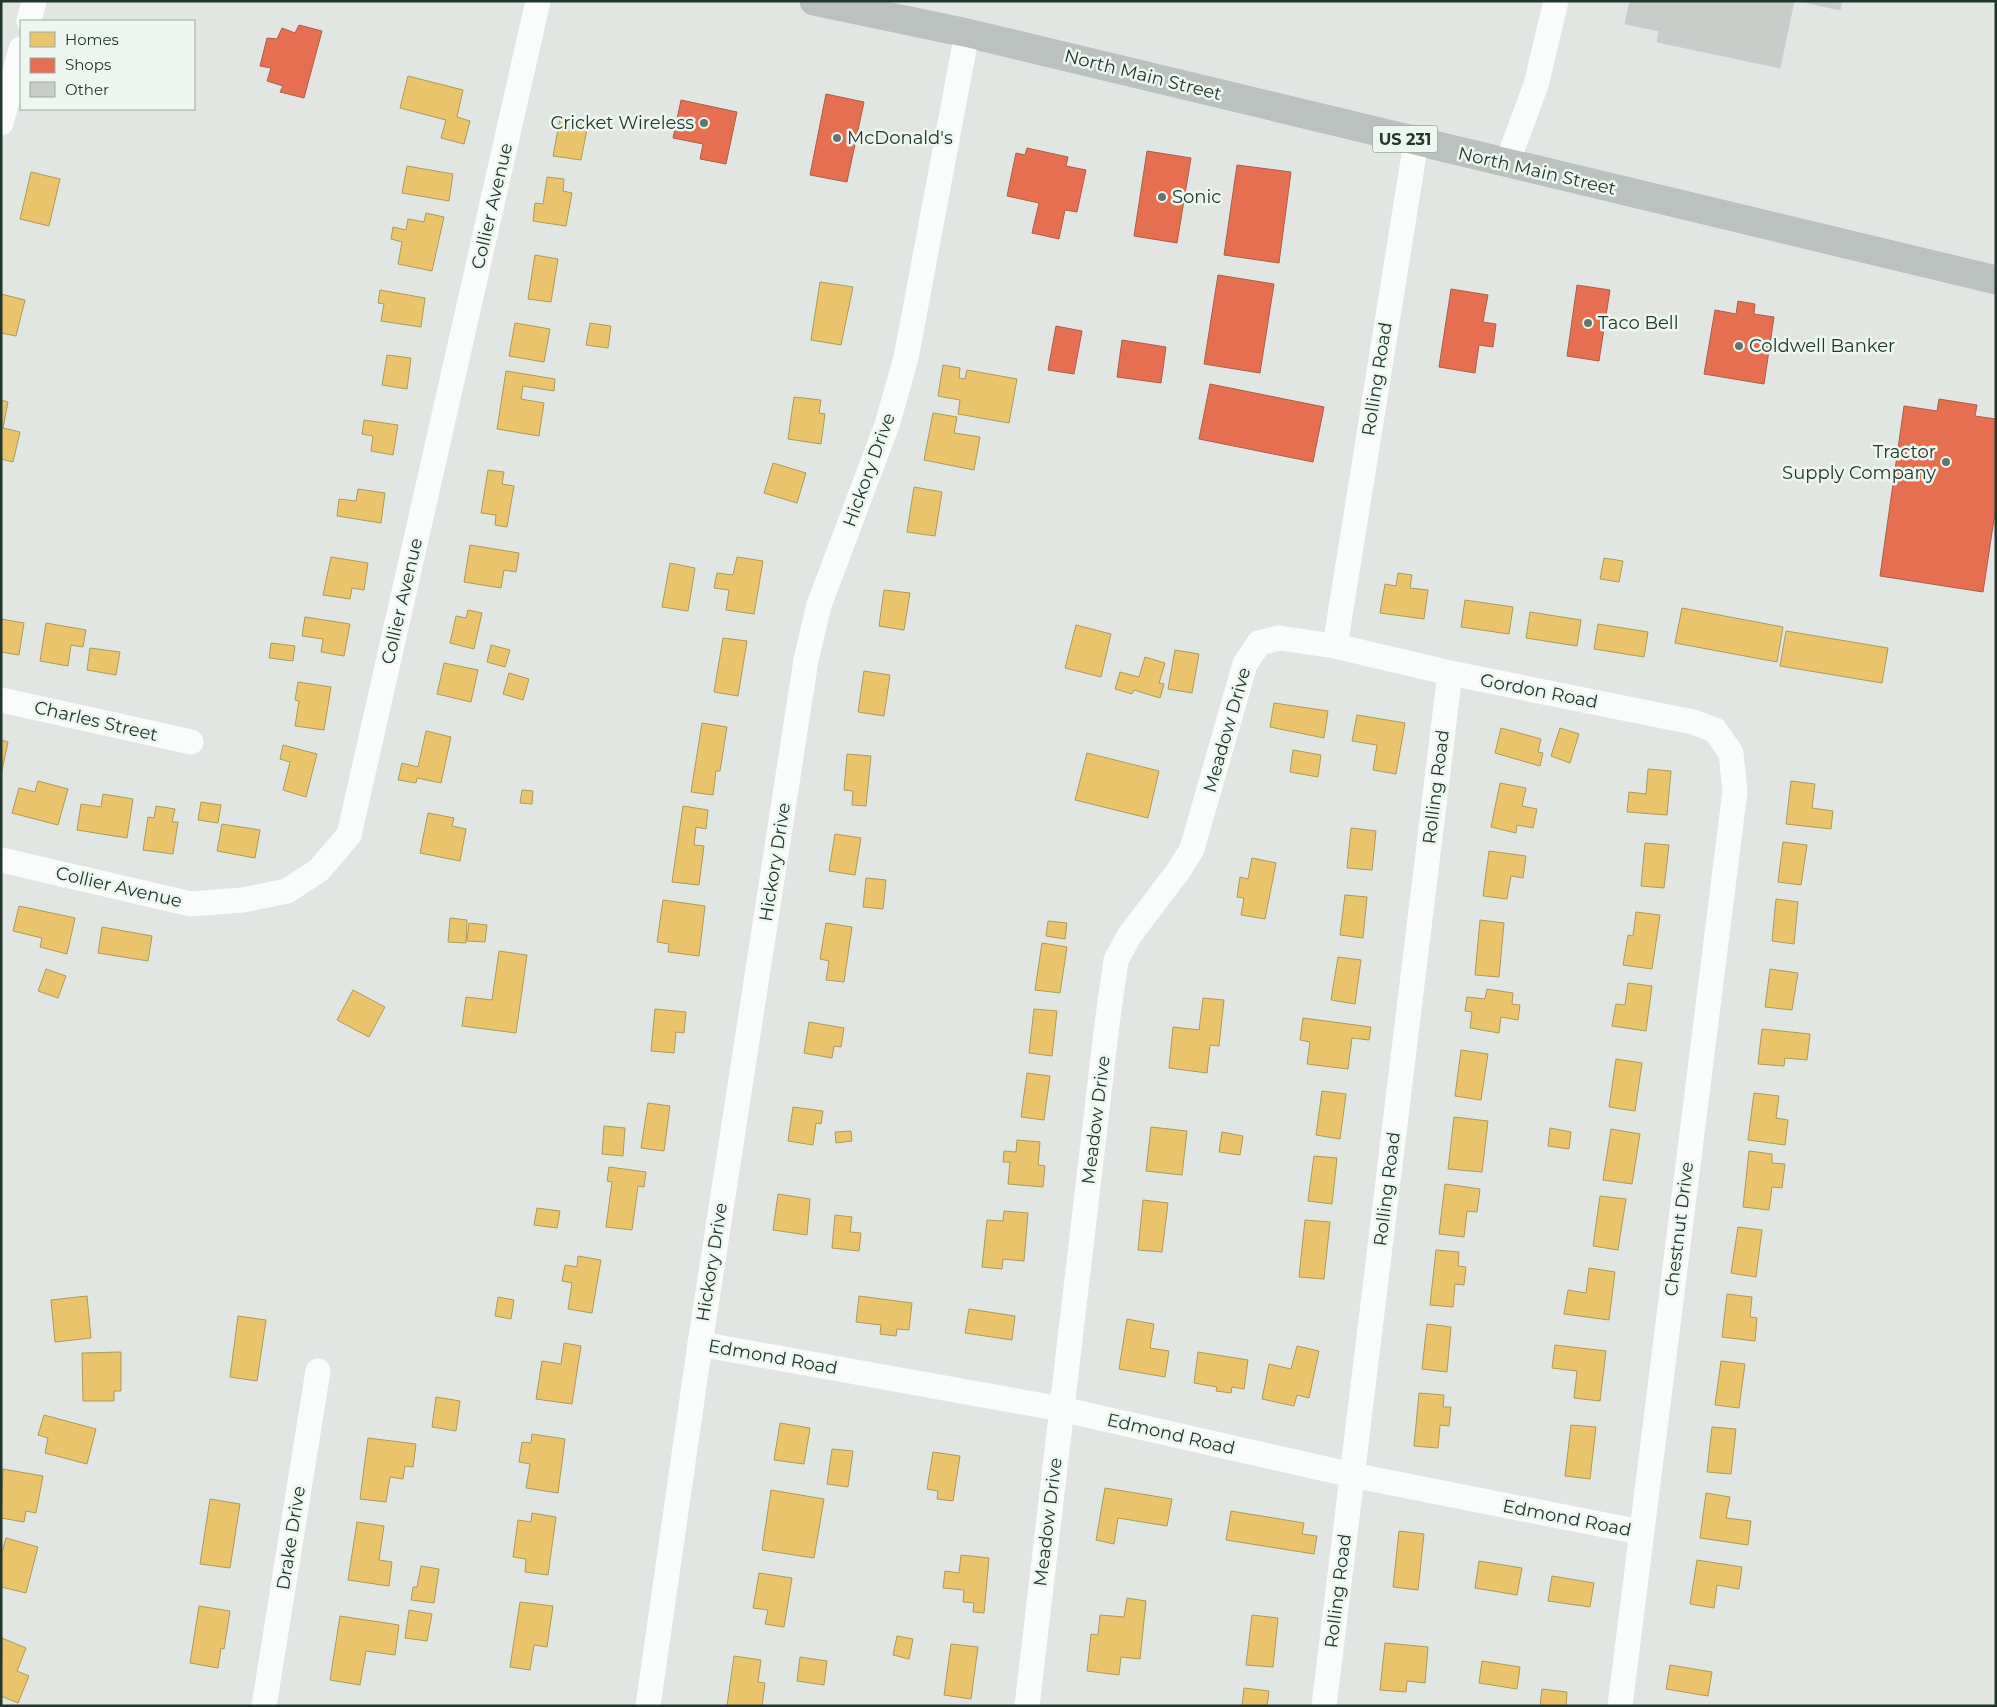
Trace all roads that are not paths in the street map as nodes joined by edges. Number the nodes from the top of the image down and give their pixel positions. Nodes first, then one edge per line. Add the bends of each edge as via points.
1 (34, 1) edge
2 (538, 1) edge
3 (814, 1) edge
4 (1556, 1) edge
5 (29, 20) edge
6 (966, 33) junction
7 (20, 53) edge
8 (1, 123) edge
9 (1416, 142) junction
10 (1507, 163) junction
11 (1996, 280) edge
12 (1335, 646) junction
13 (1450, 673) junction
14 (1, 700) edge
15 (191, 742) dead end
16 (1730, 753) joint
17 (1, 860) edge
18 (700, 1344) junction
19 (318, 1371) dead end
20 (1061, 1409) junction
21 (1352, 1475) junction
22 (1640, 1532) junction
23 (264, 1706) edge
24 (648, 1706) edge
25 (1027, 1706) edge
26 (1324, 1706) edge
27 (1620, 1706) edge

1 - 5 street
2 - 17 street, Collier Avenue via 349,835 319,870 286,891 243,900 191,904
3 - 6 highway, North Main Street / US 231
4 - 10 street via 1536,85
6 - 9 highway, North Main Street / US 231
6 - 18 street, Hickory Drive via 906,358 887,425 819,605 806,660
7 - 8 street
9 - 10 highway, North Main Street / US 231
9 - 12 street, Rolling Road
10 - 11 highway, North Main Street / US 231
12 - 13 street, Gordon Road
12 - 20 street, Meadow Drive via 1279,638 1259,643 1244,664 1192,849 1129,936 1116,960
13 - 16 street, Gordon Road via 1693,722 1715,730
13 - 21 street, Rolling Road
14 - 15 street, Charles Street
16 - 22 street, Chestnut Drive via 1735,791
18 - 20 street, Edmond Road
18 - 24 street, Hickory Drive
19 - 23 street, Drake Drive
20 - 21 street, Edmond Road
20 - 25 street, Meadow Drive
21 - 22 street, Edmond Road
21 - 26 street, Rolling Road
22 - 27 street, Chestnut Drive

